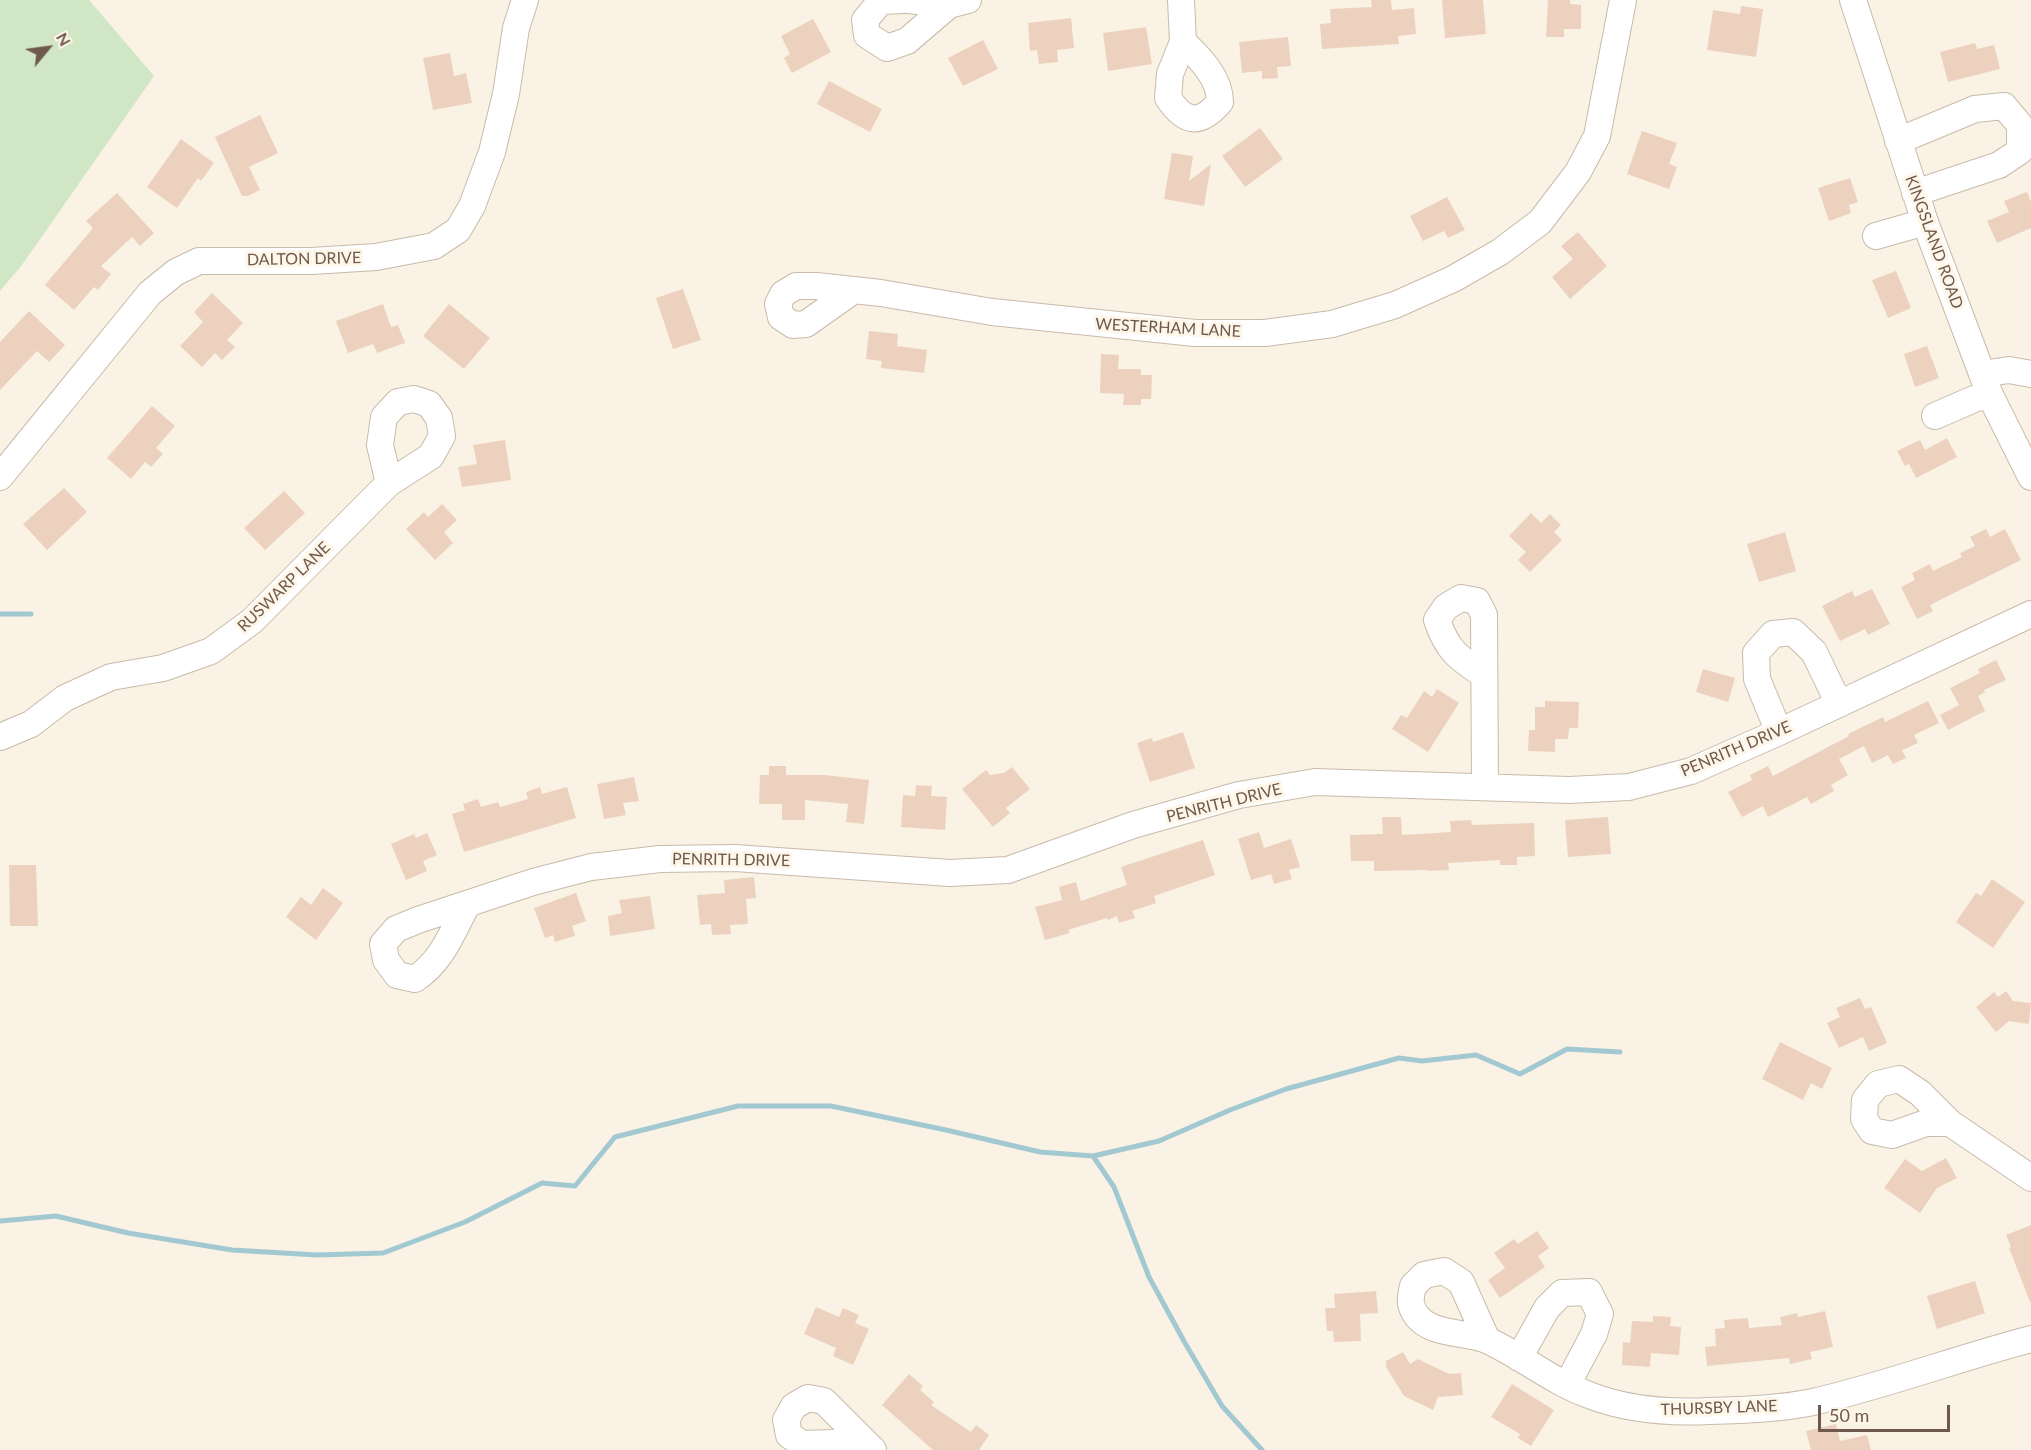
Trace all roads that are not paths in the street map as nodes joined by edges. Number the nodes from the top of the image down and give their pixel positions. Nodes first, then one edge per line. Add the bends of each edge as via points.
1 (525, 0) edge
2 (904, 0) edge
3 (909, 0) edge
4 (1181, 0) edge
5 (1623, 0) edge
6 (1853, 0) edge
7 (959, 2) edge
8 (1182, 42) dead end
9 (1898, 141) junction
10 (1916, 193) junction
11 (1925, 222) junction
12 (1876, 236) dead end
13 (854, 290) dead end
14 (2031, 374) edge
15 (1986, 385) junction
16 (1935, 416) dead end
17 (2030, 470) edge
18 (0, 477) edge
19 (389, 483) dead end
20 (2031, 614) edge
21 (1484, 675) dead end
22 (1839, 704) junction
23 (1779, 732) junction
24 (0, 737) edge
25 (1485, 786) junction
26 (467, 905) dead end
27 (1950, 1122) dead end
28 (2031, 1178) edge
29 (2031, 1339) edge
30 (1487, 1340) dead end
31 (1519, 1358) junction
32 (1567, 1385) junction

1 - 18 street, DALTON DRIVE via 492,152 458,231 434,246 376,257 199,261 176,272 150,293
2 - 7 street via 881,1 865,20 867,35 887,48 907,41
3 - 7 street
4 - 8 street
5 - 13 street, WESTERHAM LANE via 1597,136 1578,172 1540,222 1500,252 1395,305 1332,324 1265,333 1195,333 992,312
6 - 9 street, KINGSLAND ROAD
9 - 10 street, KINGSLAND ROAD
9 - 10 street via 1975,109 2004,106 2020,125 2020,151 1999,165
10 - 11 street, KINGSLAND ROAD
11 - 12 street
11 - 15 street, KINGSLAND ROAD
14 - 15 street via 2009,370
15 - 16 street via 1974,399
15 - 17 street, KINGSLAND ROAD
19 - 24 street, RUSWARP LANE via 252,621 211,651 163,668 111,677 65,698 31,724
20 - 22 street, PENRITH DRIVE
21 - 25 street
22 - 23 street, PENRITH DRIVE
22 - 23 street via 1814,652 1793,632 1773,634 1756,653 1757,679
23 - 25 street, PENRITH DRIVE via 1691,771 1629,787 1569,790
25 - 26 street, PENRITH DRIVE via 1315,782 1239,795 1133,825 1037,861 991,872 950,873 735,858 660,859 591,867
27 - 28 street
29 - 32 street, THURSBY LANE via 1821,1400 1753,1410 1638,1409
30 - 31 street, THURSBY LANE
31 - 32 street, THURSBY LANE
31 - 32 street via 1547,1308 1562,1293 1589,1292 1600,1314

